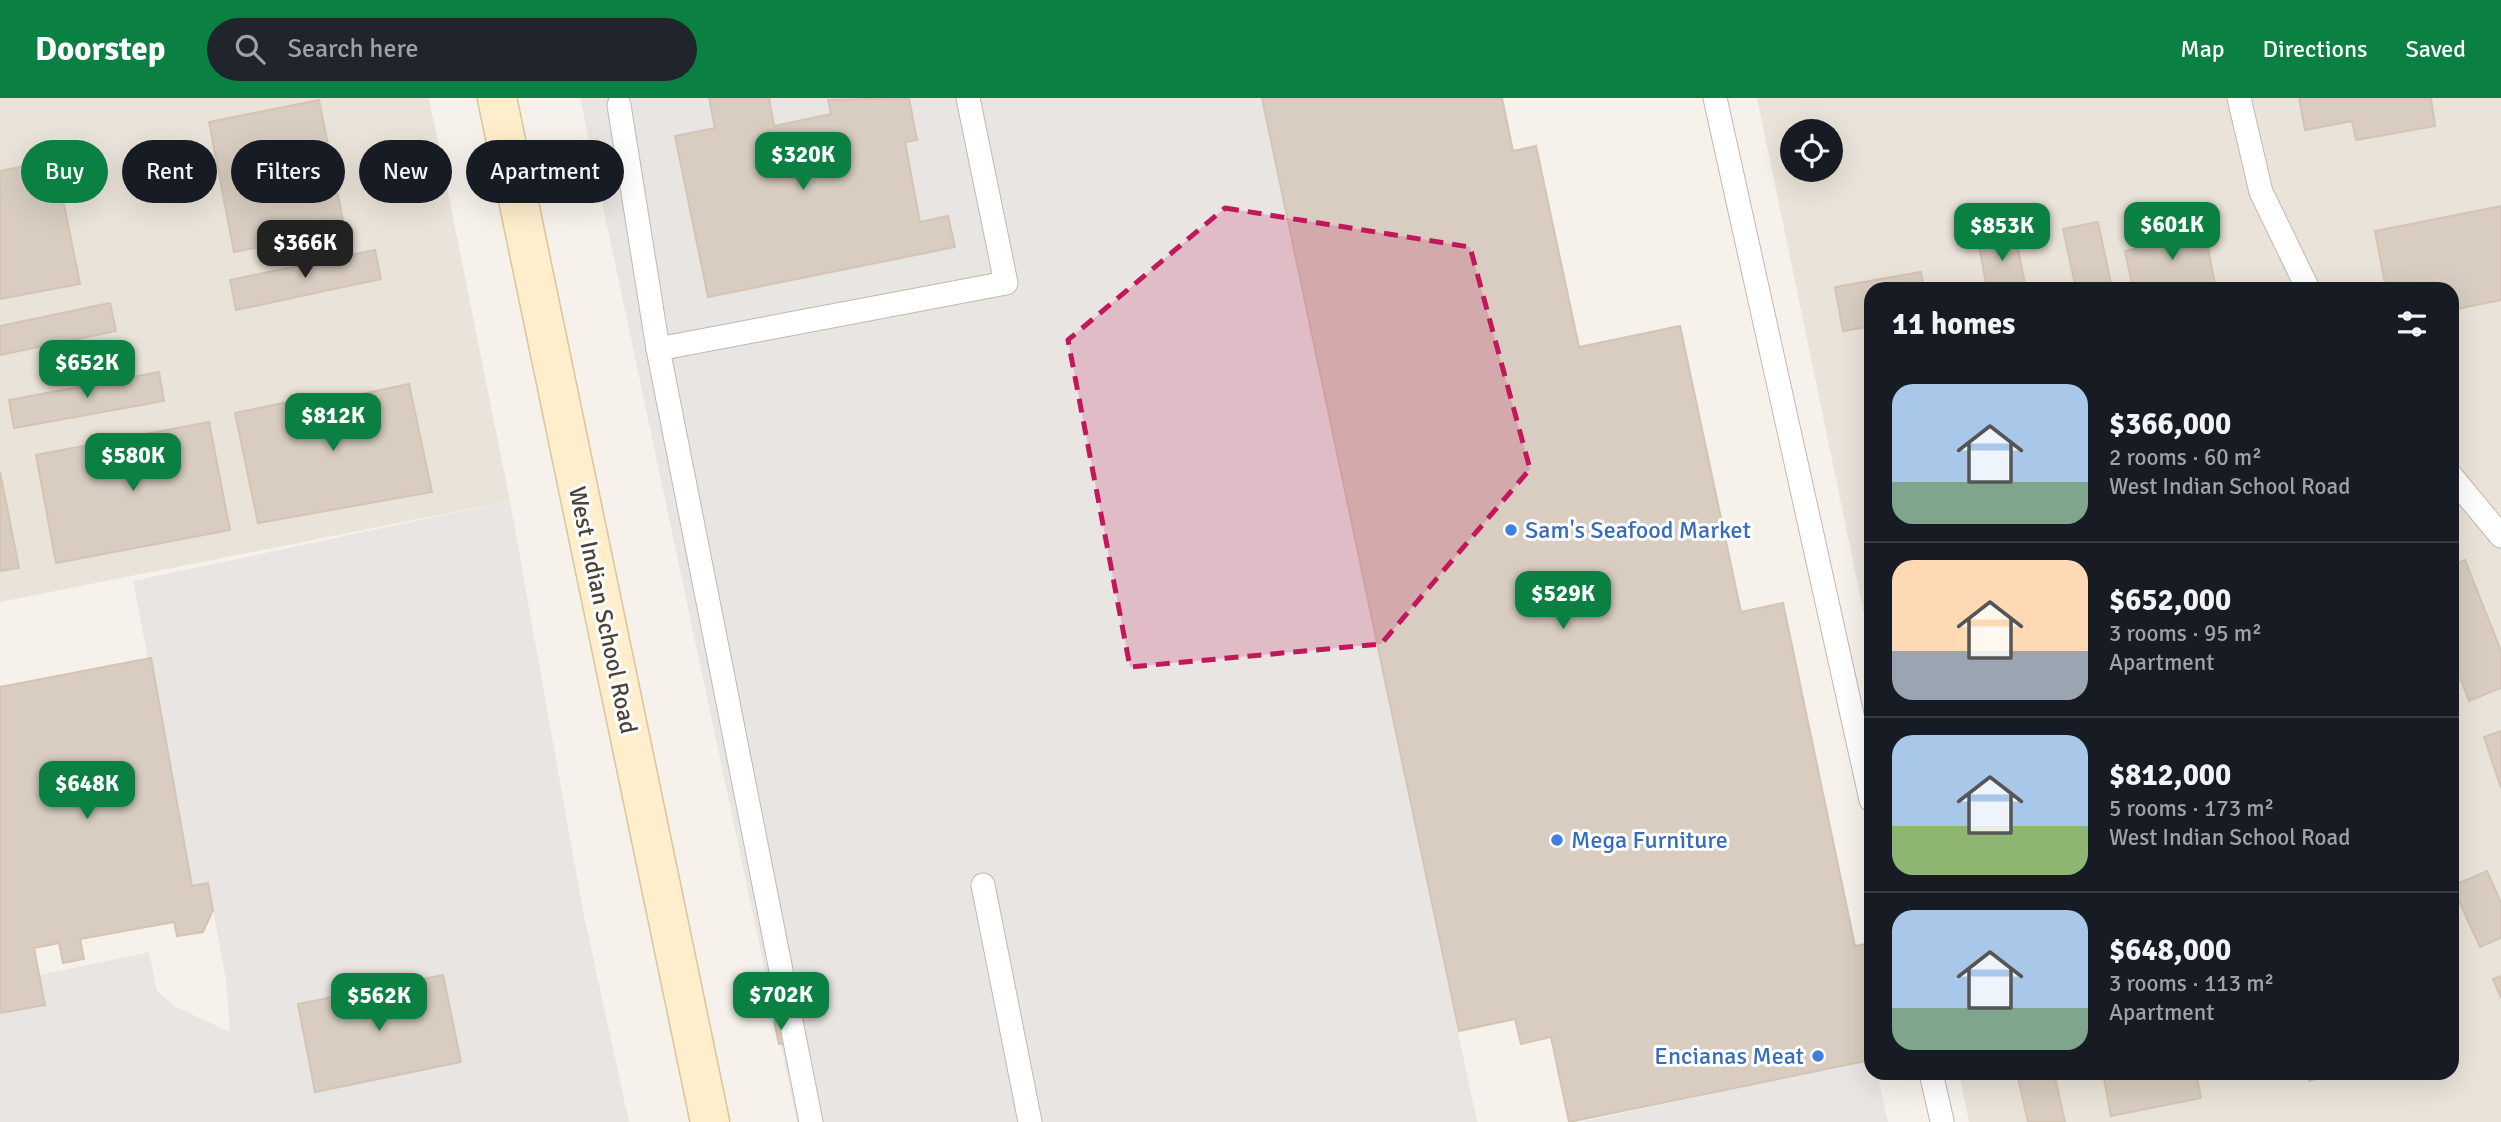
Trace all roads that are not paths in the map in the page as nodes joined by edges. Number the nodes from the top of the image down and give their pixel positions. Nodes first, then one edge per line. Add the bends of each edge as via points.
1 (497, 98) edge
2 (968, 98) edge
3 (1715, 98) edge
4 (2239, 98) edge
5 (619, 105) dead end
6 (2305, 282) edge
7 (658, 349) junction
8 (2459, 486) edge
9 (2501, 537) edge
10 (1864, 768) edge
11 (983, 885) dead end
12 (1933, 1080) edge
13 (1942, 1121) edge
14 (710, 1122) edge
15 (811, 1122) edge
16 (1030, 1122) edge

1 - 14 main road, West Indian School Road
2 - 7 lane via 1006,283
3 - 10 lane
4 - 6 lane via 2261,192
5 - 7 lane
7 - 15 lane
8 - 9 lane
11 - 16 lane
12 - 13 lane

